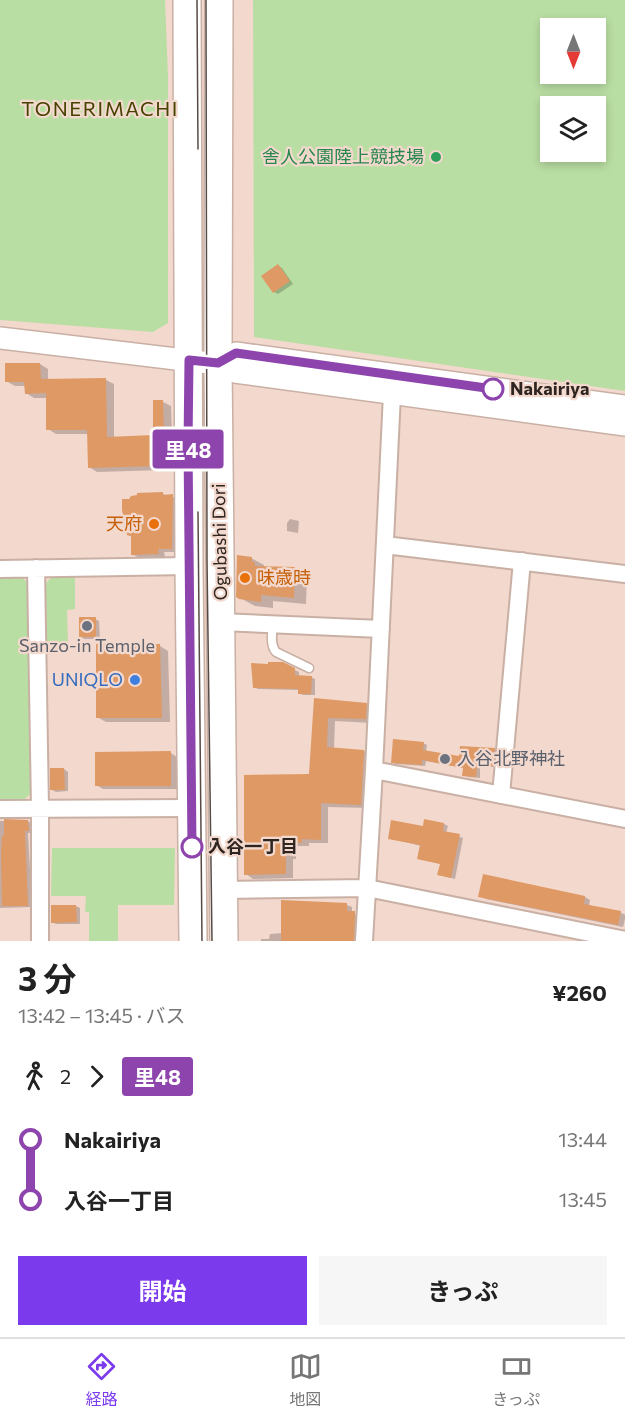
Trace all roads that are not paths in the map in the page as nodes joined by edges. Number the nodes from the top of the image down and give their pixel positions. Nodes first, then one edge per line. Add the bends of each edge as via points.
1 (187, 0) edge
2 (219, 0) edge
3 (0, 338) edge
4 (189, 360) junction
5 (218, 363) junction
6 (392, 394) junction
7 (625, 406) edge
8 (625, 425) edge
9 (385, 545) junction
10 (522, 561) junction
11 (189, 566) junction
12 (36, 568) junction
13 (0, 569) edge
14 (625, 574) edge
15 (221, 622) junction
16 (273, 624) junction
17 (381, 629) junction
18 (309, 668) dead end
19 (374, 770) junction
20 (501, 795) junction
21 (40, 808) junction
22 (192, 808) junction
23 (0, 809) edge
24 (625, 819) edge
25 (367, 888) junction
26 (223, 890) junction
27 (625, 940) edge
28 (40, 941) edge
29 (193, 941) edge
30 (224, 941) edge
31 (364, 941) edge

1 - 4 main road, Ogubashi Dori
2 - 5 main road, Ogubashi Dori
3 - 4 street
4 - 5 street
4 - 11 main road, Ogubashi Dori
5 - 6 street via 235,372
5 - 7 street via 236,353
5 - 15 main road, Ogubashi Dori
6 - 8 street
6 - 9 street
9 - 10 street
9 - 17 street
10 - 14 street
10 - 20 street
11 - 12 street
11 - 22 main road, Ogubashi Dori
12 - 13 street
12 - 21 street
15 - 16 street
15 - 26 main road, Ogubashi Dori
16 - 17 street
16 - 18 lane via 273,649
17 - 19 street
19 - 20 street
19 - 25 street
20 - 24 street
21 - 22 street
21 - 23 street
21 - 28 street
22 - 29 main road, Ogubashi Dori
25 - 26 street
25 - 27 street
25 - 31 street
26 - 30 main road, Ogubashi Dori

